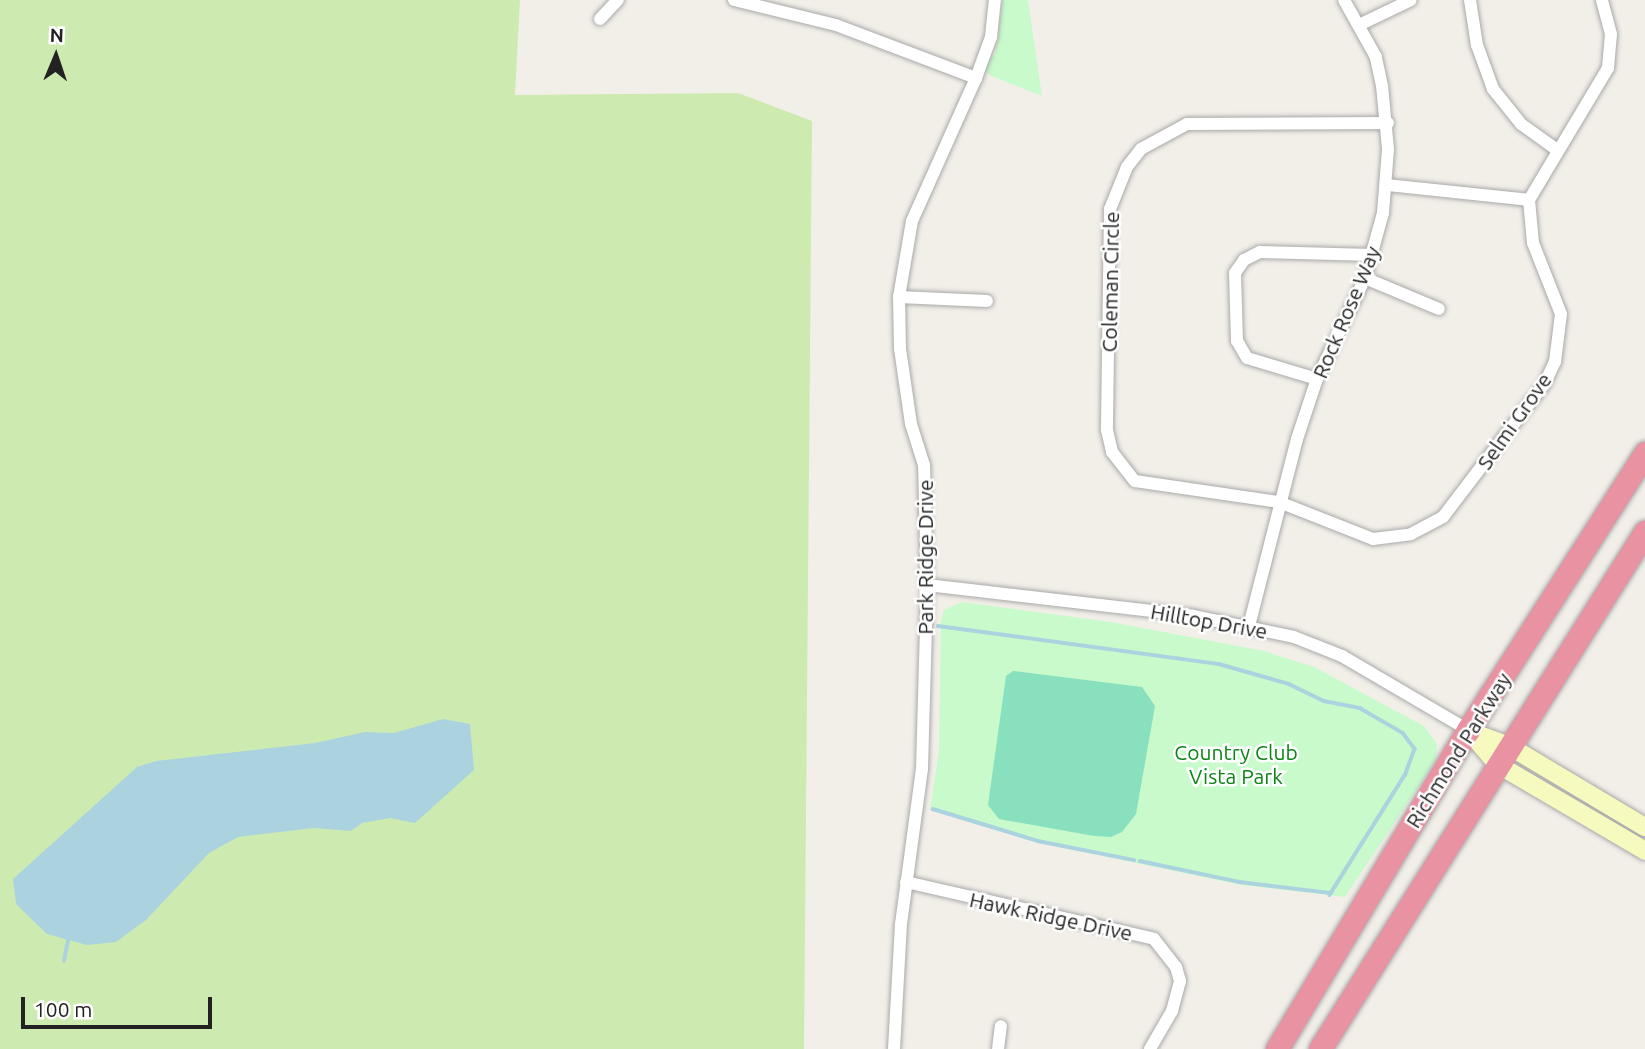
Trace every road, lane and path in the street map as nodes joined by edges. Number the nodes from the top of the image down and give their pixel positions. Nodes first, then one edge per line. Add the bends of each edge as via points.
1 (618, 0) edge
2 (734, 0) edge
3 (995, 0) edge
4 (1344, 0) edge
5 (1411, 0) edge
6 (1470, 0) edge
7 (1602, 0) edge
8 (600, 19) dead end
9 (1361, 24) junction
10 (976, 78) junction
11 (1388, 122) junction
12 (1558, 150) junction
13 (1387, 185) junction
14 (1529, 200) junction
15 (1373, 255) junction
16 (1365, 278) junction
17 (899, 297) junction
18 (987, 301) dead end
19 (1439, 309) dead end
20 (1317, 379) junction
21 (1645, 453) edge
22 (1279, 502) junction
23 (1645, 532) edge
24 (927, 585) junction
25 (1249, 626) junction
26 (1468, 730) junction
27 (1503, 755) junction
28 (1645, 827) edge
29 (1645, 851) edge
30 (906, 883) junction
31 (1001, 1026) dead end
32 (894, 1049) edge
33 (998, 1049) edge
34 (1150, 1049) edge
35 (1277, 1049) edge
36 (1320, 1049) edge

1 - 8 street
2 - 10 street via 836,25
3 - 10 street, Park Ridge Drive via 991,37
4 - 9 street, Rock Rose Way
5 - 9 street
6 - 12 street via 1477,45 1493,89 1521,124
7 - 12 street via 1610,22 1608,68
9 - 11 street, Rock Rose Way via 1376,57
10 - 17 street, Park Ridge Drive via 912,221
11 - 13 street, Rock Rose Way
11 - 22 street, Coleman Circle via 1211,120 1187,124 1141,149 1116,187 1110,209 1107,430 1112,452 1135,481
12 - 14 street
13 - 14 street
13 - 15 street, Rock Rose Way
14 - 22 street, Selmi Grove via 1532,243 1560,314 1555,362 1545,383 1456,503 1422,530 1373,539
15 - 16 street, Rock Rose Way
15 - 20 street via 1260,253 1244,260 1235,273 1237,341 1247,358
16 - 19 street
16 - 20 street, Rock Rose Way
17 - 18 street
17 - 24 street, Park Ridge Drive via 900,349 911,424 924,464
20 - 22 street, Rock Rose Way
21 - 26 highway, Richmond Parkway
22 - 25 street, Rock Rose Way
23 - 27 highway, Richmond Parkway
24 - 25 street, Hilltop Drive
24 - 30 street, Park Ridge Drive via 922,769
25 - 26 street, Hilltop Drive via 1342,656
26 - 27 main road, Hilltop Drive
26 - 35 highway, Richmond Parkway
27 - 28 main road, Hilltop Drive
27 - 29 main road, Hilltop Drive
27 - 36 highway, Richmond Parkway
30 - 32 street, Park Ridge Drive
30 - 34 street, Hawk Ridge Drive via 1154,939 1177,967 1180,981 1172,1011
31 - 33 street

